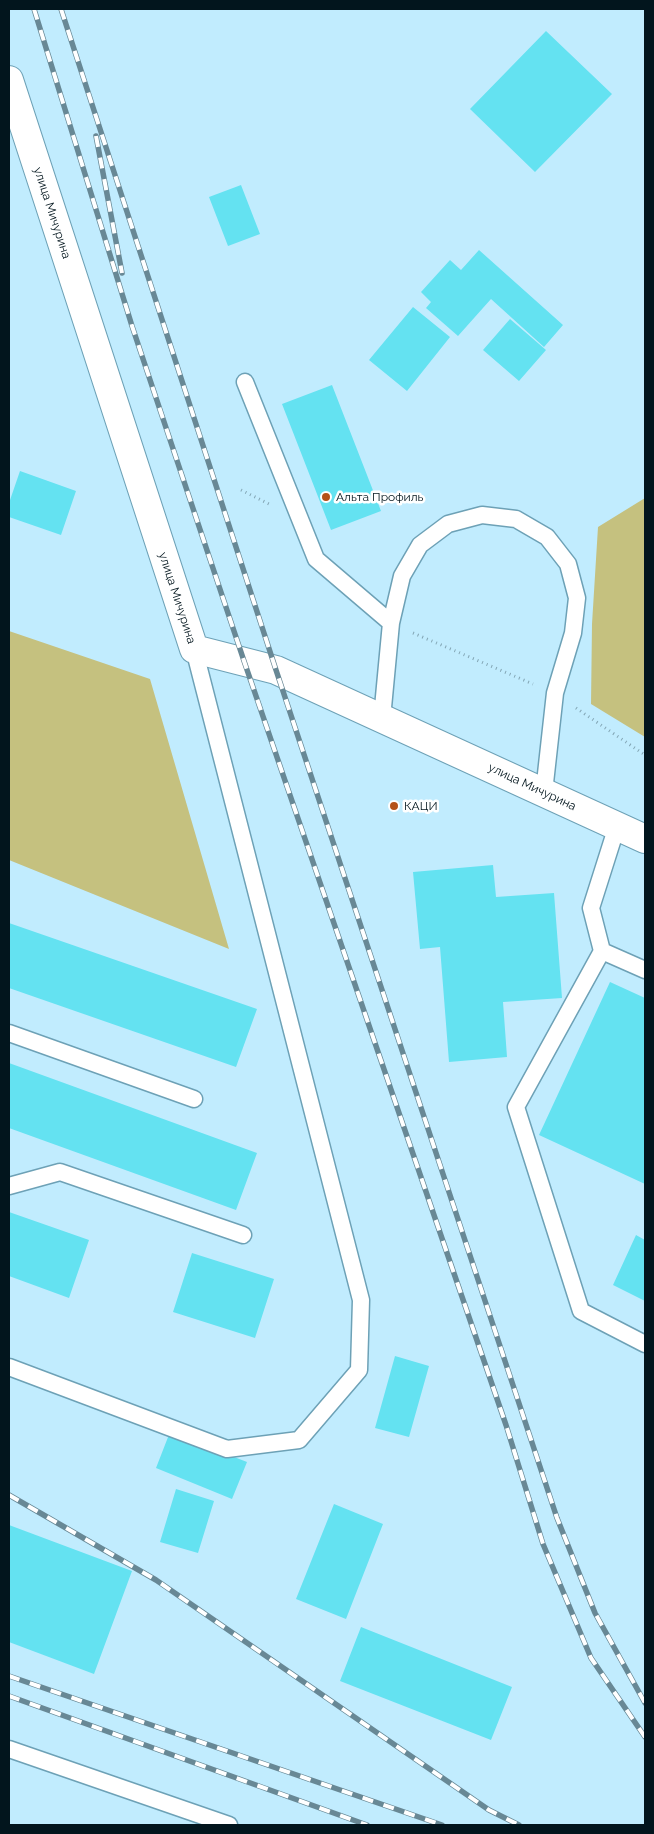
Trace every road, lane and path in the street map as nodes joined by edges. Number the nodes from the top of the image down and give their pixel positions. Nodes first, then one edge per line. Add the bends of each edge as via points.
1 (9, 80) edge
2 (246, 382) dead end
3 (391, 623) junction
4 (194, 649) junction
5 (555, 693) junction
6 (382, 718) junction
7 (645, 755) edge
8 (544, 792) junction
9 (617, 826) junction
10 (645, 839) edge
11 (602, 950) junction
12 (645, 970) edge
13 (9, 1033) edge
14 (194, 1099) dead end
15 (9, 1186) edge
16 (243, 1235) dead end
17 (645, 1344) edge
18 (9, 1367) edge
19 (9, 1749) edge
20 (229, 1825) edge

1 - 4 street, улица Мичурина
2 - 3 lane via 316,559
3 - 5 path
3 - 5 lane via 402,576 420,545 448,524 482,514 516,519 547,536 568,564 577,598 573,633
3 - 6 lane
4 - 6 street, улица Мичурина via 276,670
4 - 18 lane via 361,1300 358,1370 299,1440 226,1449
5 - 7 path
5 - 8 lane
6 - 8 street, улица Мичурина
8 - 9 street, улица Мичурина
9 - 10 street, улица Мичурина
9 - 11 lane via 591,908
11 - 12 lane
11 - 17 lane via 516,1107 581,1311
13 - 14 lane
15 - 16 lane via 60,1172
19 - 20 lane

